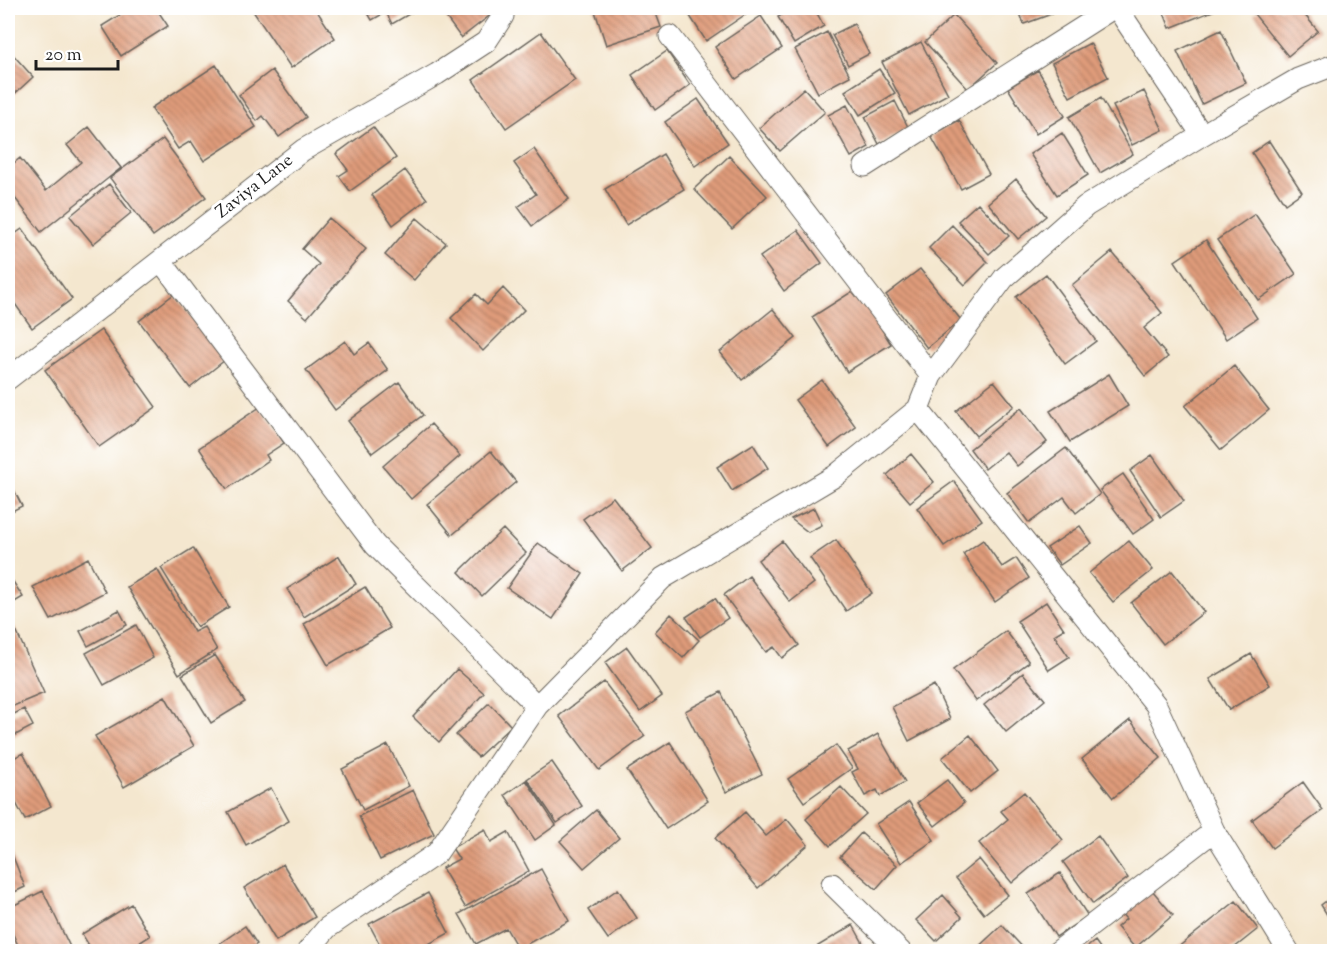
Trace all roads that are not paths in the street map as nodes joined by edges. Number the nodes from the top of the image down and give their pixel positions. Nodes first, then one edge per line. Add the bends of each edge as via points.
1 (501, 8) edge
2 (1115, 8) edge
3 (670, 36) dead end
4 (1335, 65) edge
5 (1202, 135) junction
6 (865, 166) dead end
7 (161, 261) junction
8 (931, 376) junction
9 (8, 379) edge
10 (918, 409) junction
11 (537, 706) junction
12 (1214, 831) junction
13 (832, 884) dead end
14 (307, 951) edge
15 (901, 951) edge
16 (1057, 951) edge
17 (1289, 951) edge

1 - 7 street, Zaviya Lane via 503,16 486,42 303,150
2 - 5 street
2 - 6 street
3 - 8 street
4 - 5 street via 1298,79
5 - 8 street via 1086,206 1004,278
7 - 9 street, Zaviya Lane
7 - 11 street via 375,545
8 - 10 street
10 - 11 street via 835,476 663,578
10 - 12 street via 1156,705
11 - 14 street via 437,853 327,928
12 - 16 street
12 - 17 street
13 - 15 street

